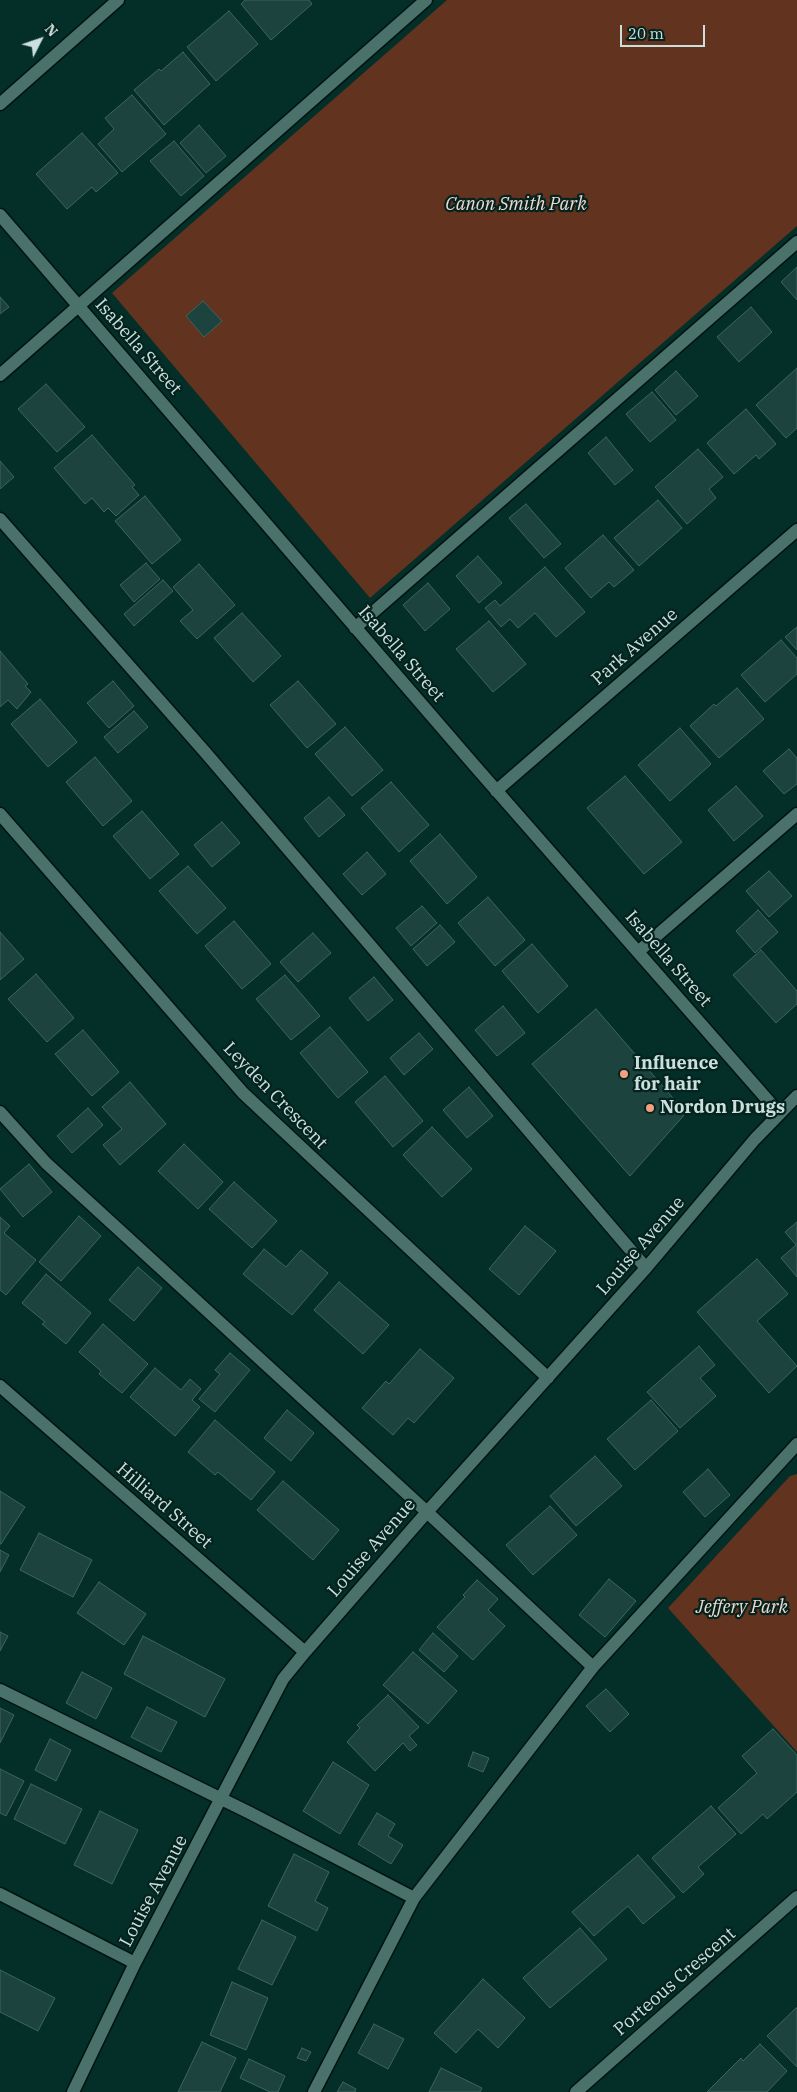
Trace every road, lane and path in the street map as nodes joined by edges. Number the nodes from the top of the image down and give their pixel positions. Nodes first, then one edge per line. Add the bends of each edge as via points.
1 (118, 0) edge
2 (426, 0) edge
3 (0, 104) edge
4 (0, 215) edge
5 (797, 242) edge
6 (80, 306) junction
7 (0, 375) edge
8 (0, 519) edge
9 (797, 530) edge
10 (355, 628) junction
11 (496, 791) junction
12 (0, 814) edge
13 (797, 814) edge
14 (639, 951) junction
15 (797, 1096) edge
16 (0, 1112) edge
17 (779, 1113) junction
18 (646, 1268) junction
19 (548, 1378) junction
20 (0, 1386) edge
21 (797, 1444) edge
22 (427, 1512) junction
23 (305, 1652) junction
24 (593, 1667) junction
25 (0, 1690) edge
26 (222, 1800) junction
27 (0, 1894) edge
28 (797, 1897) edge
29 (414, 1898) junction
30 (135, 1963) junction
31 (73, 2092) edge
32 (314, 2092) edge
33 (576, 2092) edge

1 - 3 street
2 - 6 street
4 - 6 street, Isabella Street
5 - 10 street
6 - 7 street
6 - 10 street, Isabella Street
8 - 18 street via 205,752
9 - 11 street, Park Avenue
10 - 11 street, Isabella Street
11 - 14 street, Isabella Street
12 - 19 street, Leyden Crescent via 243,1093
13 - 14 street
14 - 17 street, Isabella Street
15 - 17 street, Louise Avenue
16 - 22 street via 46,1163
17 - 18 street, Louise Avenue
18 - 19 street, Louise Avenue
19 - 22 street, Louise Avenue
20 - 23 street, Hilliard Street
21 - 24 street
22 - 23 street, Louise Avenue
22 - 24 street
23 - 26 street, Louise Avenue via 284,1680
24 - 29 street
25 - 26 street
26 - 29 street
26 - 30 street, Louise Avenue
27 - 30 street
28 - 33 street, Porteous Crescent
29 - 32 street
30 - 31 street, Louise Avenue

